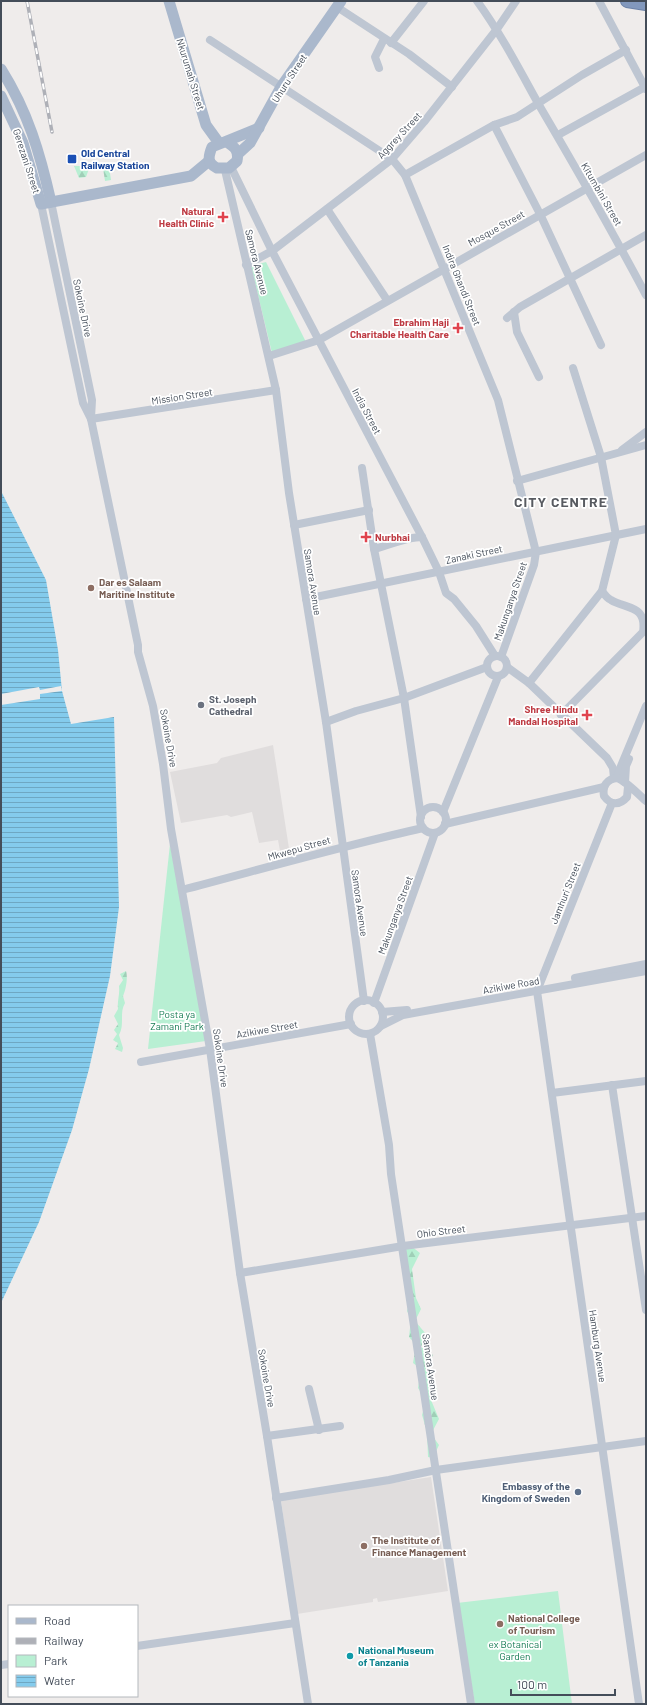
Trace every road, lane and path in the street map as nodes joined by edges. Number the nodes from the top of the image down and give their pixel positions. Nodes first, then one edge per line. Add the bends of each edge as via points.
1 (169, 1) edge
2 (424, 1) edge
3 (477, 1) edge
4 (516, 1) edge
5 (599, 1) edge
6 (628, 1) edge
7 (339, 4) edge
8 (646, 4) edge
9 (497, 29) junction
10 (384, 38) junction
11 (210, 40) dead end
12 (391, 43) junction
13 (626, 50) junction
14 (379, 68) dead end
15 (1, 69) edge
16 (280, 87) junction
17 (452, 87) junction
18 (645, 88) edge
19 (1, 96) edge
20 (538, 103) junction
21 (494, 125) junction
22 (260, 128) junction
23 (558, 135) junction
24 (219, 144) junction
25 (238, 154) junction
26 (646, 155) edge
27 (392, 159) junction
28 (209, 161) junction
29 (228, 168) junction
30 (406, 176) junction
31 (586, 188) junction
32 (46, 203) junction
33 (327, 209) junction
34 (540, 214) junction
35 (646, 235) edge
36 (621, 247) junction
37 (272, 251) junction
38 (246, 265) junction
39 (445, 268) junction
40 (570, 279) junction
41 (646, 295) edge
42 (387, 300) junction
43 (514, 312) junction
44 (507, 318) dead end
45 (319, 340) junction
46 (601, 345) dead end
47 (269, 356) junction
48 (573, 368) dead end
49 (539, 377) dead end
50 (276, 390) junction
51 (91, 419) junction
52 (646, 432) edge
53 (646, 445) edge
54 (619, 453) junction
55 (601, 457) junction
56 (362, 468) dead end
57 (517, 481) junction
58 (369, 510) junction
59 (294, 525) junction
60 (646, 529) edge
61 (616, 535) junction
62 (422, 537) junction
63 (374, 549) junction
64 (536, 552) junction
65 (439, 572) junction
66 (382, 582) junction
67 (602, 591) junction
68 (306, 599) junction
69 (498, 656) junction
70 (486, 667) junction
71 (507, 667) junction
72 (498, 677) junction
73 (529, 683) junction
74 (404, 698) junction
75 (646, 706) edge
76 (561, 715) junction
77 (646, 717) edge
78 (326, 722) junction
79 (616, 778) junction
80 (627, 784) junction
81 (604, 787) junction
82 (627, 797) junction
83 (644, 800) edge
84 (612, 803) junction
85 (443, 812) junction
86 (421, 817) junction
87 (445, 824) junction
88 (423, 828) junction
89 (435, 833) junction
90 (342, 846) junction
91 (182, 890) junction
92 (646, 964) edge
93 (646, 971) edge
94 (537, 988) junction
95 (364, 1001) junction
96 (374, 1003) junction
97 (382, 1012) junction
98 (351, 1024) junction
99 (380, 1026) junction
100 (370, 1034) junction
101 (210, 1049) junction
102 (140, 1062) dead end
103 (646, 1080) edge
104 (612, 1085) junction
105 (552, 1093) junction
106 (646, 1216) edge
107 (632, 1218) junction
108 (571, 1226) junction
109 (403, 1246) junction
110 (240, 1273) junction
111 (646, 1310) edge
112 (309, 1389) dead end
113 (340, 1426) dead end
114 (319, 1430) junction
115 (267, 1436) junction
116 (646, 1441) edge
117 (602, 1447) junction
118 (436, 1470) junction
119 (276, 1498) junction
120 (295, 1623) junction
121 (138, 1646) edge
122 (308, 1704) edge
123 (472, 1704) edge
124 (639, 1704) edge

1 - 24 main road, Nkurumah Street via 206,125
2 - 12 street
3 - 9 street, Kitumbini Street
4 - 9 street, Aggrey Street
5 - 13 street
6 - 8 highway
7 - 10 street
7 - 16 main road, Uhuru Street
9 - 17 street, Aggrey Street
9 - 20 street, Kitumbini Street
10 - 12 street
10 - 14 street via 375,57
11 - 16 street, Indira Ghandi Street
12 - 17 street
13 - 18 street
13 - 20 street
15 - 32 main road, Gerezani Street via 18,98 41,156
16 - 22 main road, Uhuru Street
16 - 27 street, Indira Ghandi Street
17 - 27 street, Aggrey Street
18 - 23 street
19 - 32 main road, Gerezani Street via 23,142
20 - 21 street via 517,117
20 - 23 street, Kitumbini Street
21 - 30 street
21 - 34 street
22 - 24 main road
22 - 25 main road, Uhuru Street via 250,144
23 - 31 street, Kitumbini Street
24 - 25 main road via 235,147
24 - 28 main road via 208,158
25 - 29 main road via 237,161
26 - 31 street, Mosque Street
27 - 30 street, Indira Ghandi Street
27 - 33 street, Aggrey Street
28 - 29 main road via 217,168
28 - 32 main road via 191,176
29 - 37 street, India Street
29 - 38 street, Samora Avenue
30 - 39 street, Indira Ghandi Street
31 - 34 street, Mosque Street
31 - 36 street, Kitumbini Street
32 - 51 street, Sokoine Drive via 92,400
33 - 37 street, Aggrey Street
33 - 42 street
34 - 39 street, Mosque Street
34 - 40 street
35 - 36 street
36 - 40 street
36 - 41 street, Kitumbini Street
37 - 38 street, Aggrey Street
37 - 45 street, India Street
38 - 47 street, Samora Avenue
39 - 42 street, Mosque Street
39 - 57 street, Indira Ghandi Street via 499,404
40 - 43 street
40 - 46 street
42 - 45 street, Mosque Street
43 - 44 street
43 - 49 street via 517,332
45 - 47 street, Mosque Street
45 - 62 street, India Street
47 - 50 street, Samora Avenue
48 - 55 street
50 - 51 street, Mission Street
50 - 59 street, Samora Avenue
51 - 91 street, Sokoine Drive via 138,652 153,706
52 - 54 street
53 - 54 street
54 - 55 street
55 - 57 street
55 - 61 street
56 - 58 street
57 - 64 street, Indira Ghandi Street
58 - 59 street
58 - 63 street
59 - 68 street, Samora Avenue
60 - 61 street, Zanaki Street
61 - 64 street, Zanaki Street
61 - 67 street
62 - 63 street via 411,537
62 - 65 street, India Street
63 - 66 street
64 - 65 street, Zanaki Street
64 - 69 street, Makunganya Street via 534,565
65 - 66 street, Zanaki Street
65 - 69 street, India Street via 446,593 454,599
66 - 68 street, Zanaki Street
66 - 74 street
67 - 73 street
67 - 76 street via 611,600 638,609 642,613 643,632
68 - 78 street, Samora Avenue
69 - 70 street via 490,659
69 - 71 street via 505,660
70 - 72 street via 492,676
70 - 74 street
71 - 72 street via 504,674
71 - 73 street
72 - 85 street
73 - 76 street
74 - 78 street
74 - 86 street
75 - 79 street
76 - 79 street via 607,758
77 - 80 street via 626,766
78 - 90 street, Samora Avenue
79 - 80 street
79 - 81 street via 608,780
80 - 82 street
80 - 83 street
81 - 84 street via 604,796
81 - 87 street
82 - 83 street
82 - 84 street via 618,804
84 - 94 street, Jamhuri Street
85 - 86 street via 437,808 429,808
85 - 87 street
86 - 88 street
87 - 89 street
88 - 89 street
88 - 90 street, Mkwepu Street
89 - 96 street, Makunganya Street
90 - 91 street, Mkwepu Street
90 - 95 street, Samora Avenue
91 - 101 street, Sokoine Drive
92 - 94 street, Azikiwe Road
93 - 94 street, Azikiwe Road
94 - 97 street, Azikiwe Road via 399,1012
94 - 99 street, Azikiwe Road via 403,1015
94 - 105 street, Hamburg Avenue
95 - 96 street
95 - 98 street via 359,1002 351,1010
96 - 97 street
97 - 99 street
98 - 100 street via 360,1033
98 - 101 street, Azikiwe Street
99 - 100 street
100 - 109 street, Samora Avenue
101 - 102 street, Azikiwe Street
101 - 110 street, Sokoine Drive
103 - 104 street
104 - 105 street
104 - 107 street
105 - 108 street, Hamburg Avenue
106 - 107 street, Ohio Street
107 - 108 street, Ohio Street
107 - 111 street
108 - 109 street, Ohio Street
108 - 117 street, Hamburg Avenue
109 - 110 street, Ohio Street
109 - 118 street, Samora Avenue
110 - 115 street, Sokoine Drive
112 - 114 street
113 - 114 street
114 - 115 street
115 - 119 street, Sokoine Drive
116 - 117 street
117 - 118 street
117 - 124 street, Hamburg Avenue
118 - 119 street
118 - 123 street, Samora Avenue
119 - 120 street, Sokoine Drive
120 - 121 street
120 - 122 street, Sokoine Drive

